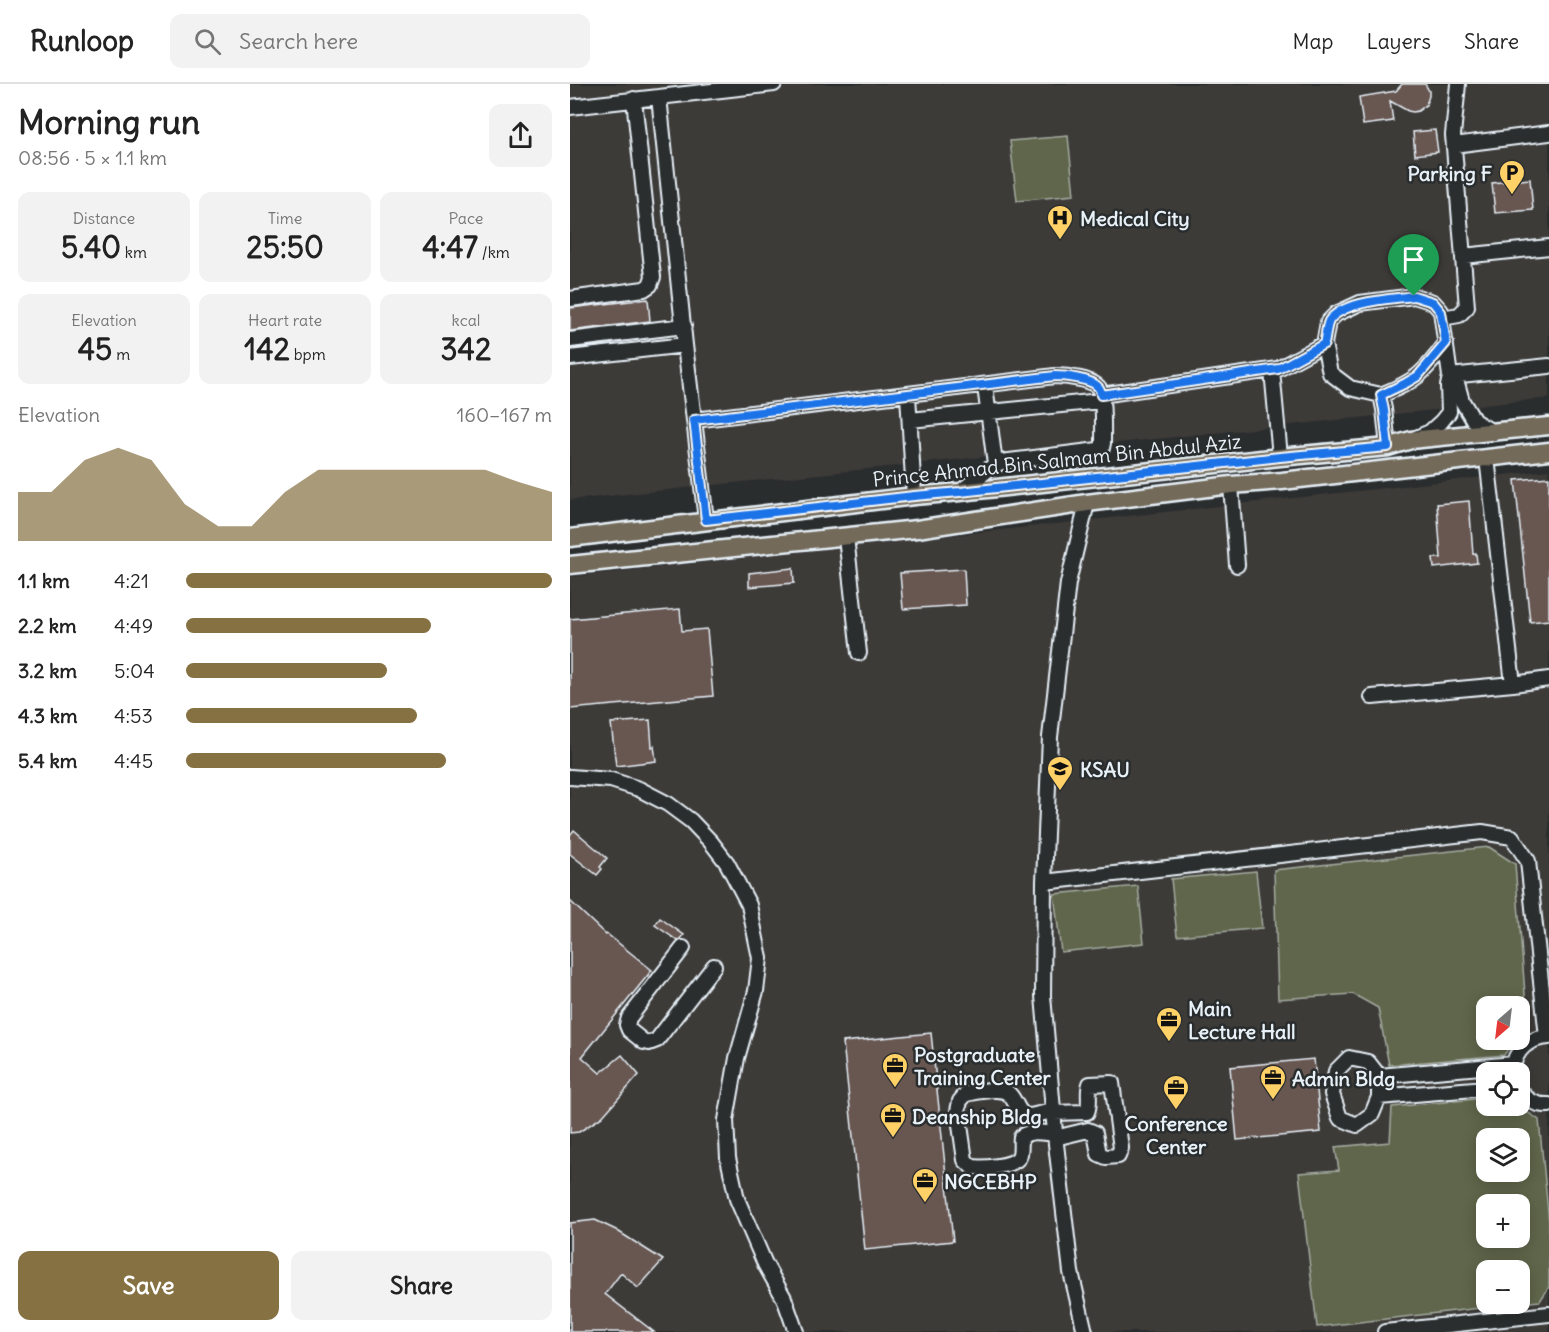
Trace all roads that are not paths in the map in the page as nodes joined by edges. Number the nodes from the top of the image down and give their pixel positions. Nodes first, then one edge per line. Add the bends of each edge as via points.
1 (774, 84) edge
2 (1458, 84) edge
3 (664, 92) edge
4 (640, 94) edge
5 (570, 106) edge
6 (1549, 133) edge
7 (1454, 145) junction
8 (1549, 247) edge
9 (1463, 256) junction
10 (570, 299) edge
11 (1442, 318) junction
12 (684, 326) junction
13 (570, 340) edge
14 (1446, 343) junction
15 (1324, 344) junction
16 (685, 345) junction
17 (570, 358) edge
18 (1549, 366) edge
19 (1272, 370) junction
20 (1450, 376) junction
21 (985, 386) junction
22 (909, 395) junction
23 (1381, 395) junction
24 (1101, 398) junction
25 (988, 411) junction
26 (694, 420) junction
27 (910, 420) junction
28 (1549, 426) edge
29 (1494, 433) junction
30 (1410, 440) junction
31 (1388, 447) junction
32 (1549, 451) edge
33 (1280, 457) junction
34 (1487, 458) junction
35 (995, 464) junction
36 (1282, 481) junction
37 (1231, 485) junction
38 (960, 492) junction
39 (914, 496) junction
40 (1087, 503) junction
41 (706, 520) junction
42 (846, 537) junction
43 (570, 538) edge
44 (570, 565) edge
45 (1238, 565) dead end
46 (859, 653) dead end
47 (1549, 679) edge
48 (1513, 684) junction
49 (1372, 697) dead end
50 (570, 777) edge
51 (1044, 882) junction
52 (683, 948) dead end
53 (714, 966) dead end
54 (1548, 1037) edge
55 (1515, 1062) edge
56 (1476, 1070) edge
57 (1378, 1076) junction
58 (1476, 1090) edge
59 (1379, 1098) junction
60 (1530, 1100) edge
61 (1549, 1105) edge
62 (1053, 1112) junction
63 (1055, 1136) junction
64 (1549, 1314) edge
65 (796, 1332) edge
66 (1085, 1332) edge
67 (1385, 1332) edge

1 - 3 street
2 - 7 street
3 - 4 street
3 - 12 street
4 - 5 street
4 - 10 street via 653,277 644,290
6 - 7 street
7 - 9 street
8 - 9 street
9 - 11 street via 1467,307 1459,315
11 - 14 street
11 - 15 street via 1433,302 1414,296 1360,303 1328,322
12 - 13 street
12 - 16 street
14 - 20 street
14 - 23 street via 1418,376
15 - 19 street
15 - 23 street via 1330,373 1350,388
16 - 17 street
16 - 26 street
18 - 20 street
19 - 24 street
19 - 33 street
20 - 29 street via 1474,421
20 - 30 street via 1449,412 1430,432
21 - 22 street
21 - 24 street via 1067,376 1094,383
21 - 25 street
22 - 26 street
22 - 27 street
23 - 31 street
24 - 25 street
24 - 35 street via 1102,448
25 - 27 street
25 - 35 street
26 - 41 street
27 - 39 street
28 - 29 main road, Prince Ahmad Bin Salmam Bin Abdul Aziz
29 - 30 main road, Prince Ahmad Bin Salmam Bin Abdul Aziz
30 - 31 main road, Prince Ahmad Bin Salmam Bin Abdul Aziz
31 - 33 main road, Prince Ahmad Bin Salmam Bin Abdul Aziz
32 - 34 main road
33 - 36 main road
33 - 38 main road, Prince Ahmad Bin Salmam Bin Abdul Aziz
34 - 36 main road
34 - 48 street
35 - 38 street
36 - 37 main road
37 - 40 main road
37 - 45 street
38 - 39 main road, Prince Ahmad Bin Salmam Bin Abdul Aziz
39 - 41 main road, Prince Ahmad Bin Salmam Bin Abdul Aziz
40 - 42 main road
40 - 51 street via 1068,583 1050,737
41 - 43 main road, Prince Ahmad Bin Salmam Bin Abdul Aziz
42 - 44 main road
42 - 46 street
47 - 48 street
48 - 49 street
50 - 65 street via 612,780 639,789 676,810 711,842 749,905 760,958 726,1120 728,1158 737,1199
51 - 54 street via 1482,832 1512,837 1528,861
51 - 62 street via 1043,996
52 - 53 street via 629,1017 629,1030 644,1042 657,1040
54 - 55 street via 1526,1044
56 - 57 street
57 - 59 street
57 - 59 street via 1368,1062 1349,1058 1336,1071 1332,1094 1340,1118 1358,1125 1372,1114
58 - 59 street
60 - 61 street
62 - 63 street
62 - 63 street via 1087,1112 1090,1084 1112,1083 1121,1148 1118,1156 1099,1154 1095,1133 1088,1130
62 - 63 street via 1025,1115 1008,1093 998,1090 966,1094 958,1106 965,1160 972,1167 1018,1159 1021,1137 1026,1133
63 - 66 street via 1071,1272
64 - 67 street

